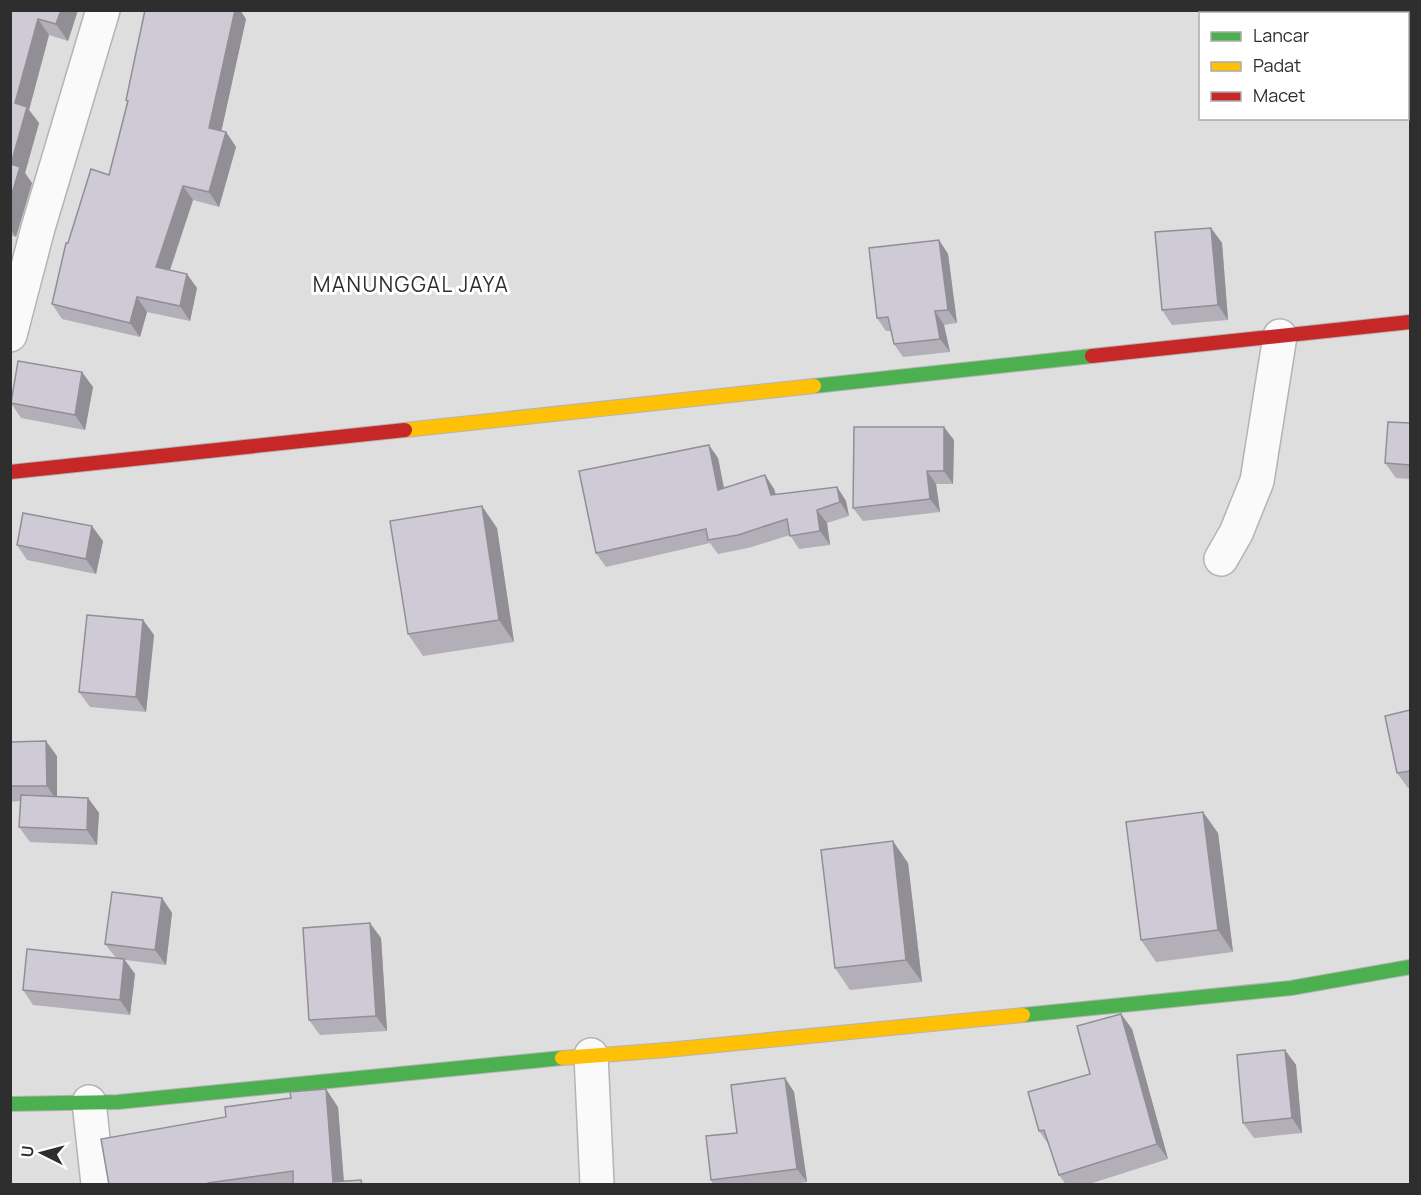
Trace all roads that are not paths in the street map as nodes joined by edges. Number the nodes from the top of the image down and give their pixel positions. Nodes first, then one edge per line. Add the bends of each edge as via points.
1 (103, 10) edge
2 (1410, 322) edge
3 (10, 335) edge
4 (1280, 336) junction
5 (10, 472) edge
6 (1221, 559) dead end
7 (1410, 967) edge
8 (591, 1055) junction
9 (89, 1102) junction
10 (10, 1104) edge
11 (98, 1185) edge
12 (597, 1185) edge

1 - 3 street
2 - 4 street
4 - 5 street
4 - 6 street via 1257,482
7 - 8 street via 1291,988
8 - 9 street
8 - 12 street
9 - 10 street
9 - 11 street

